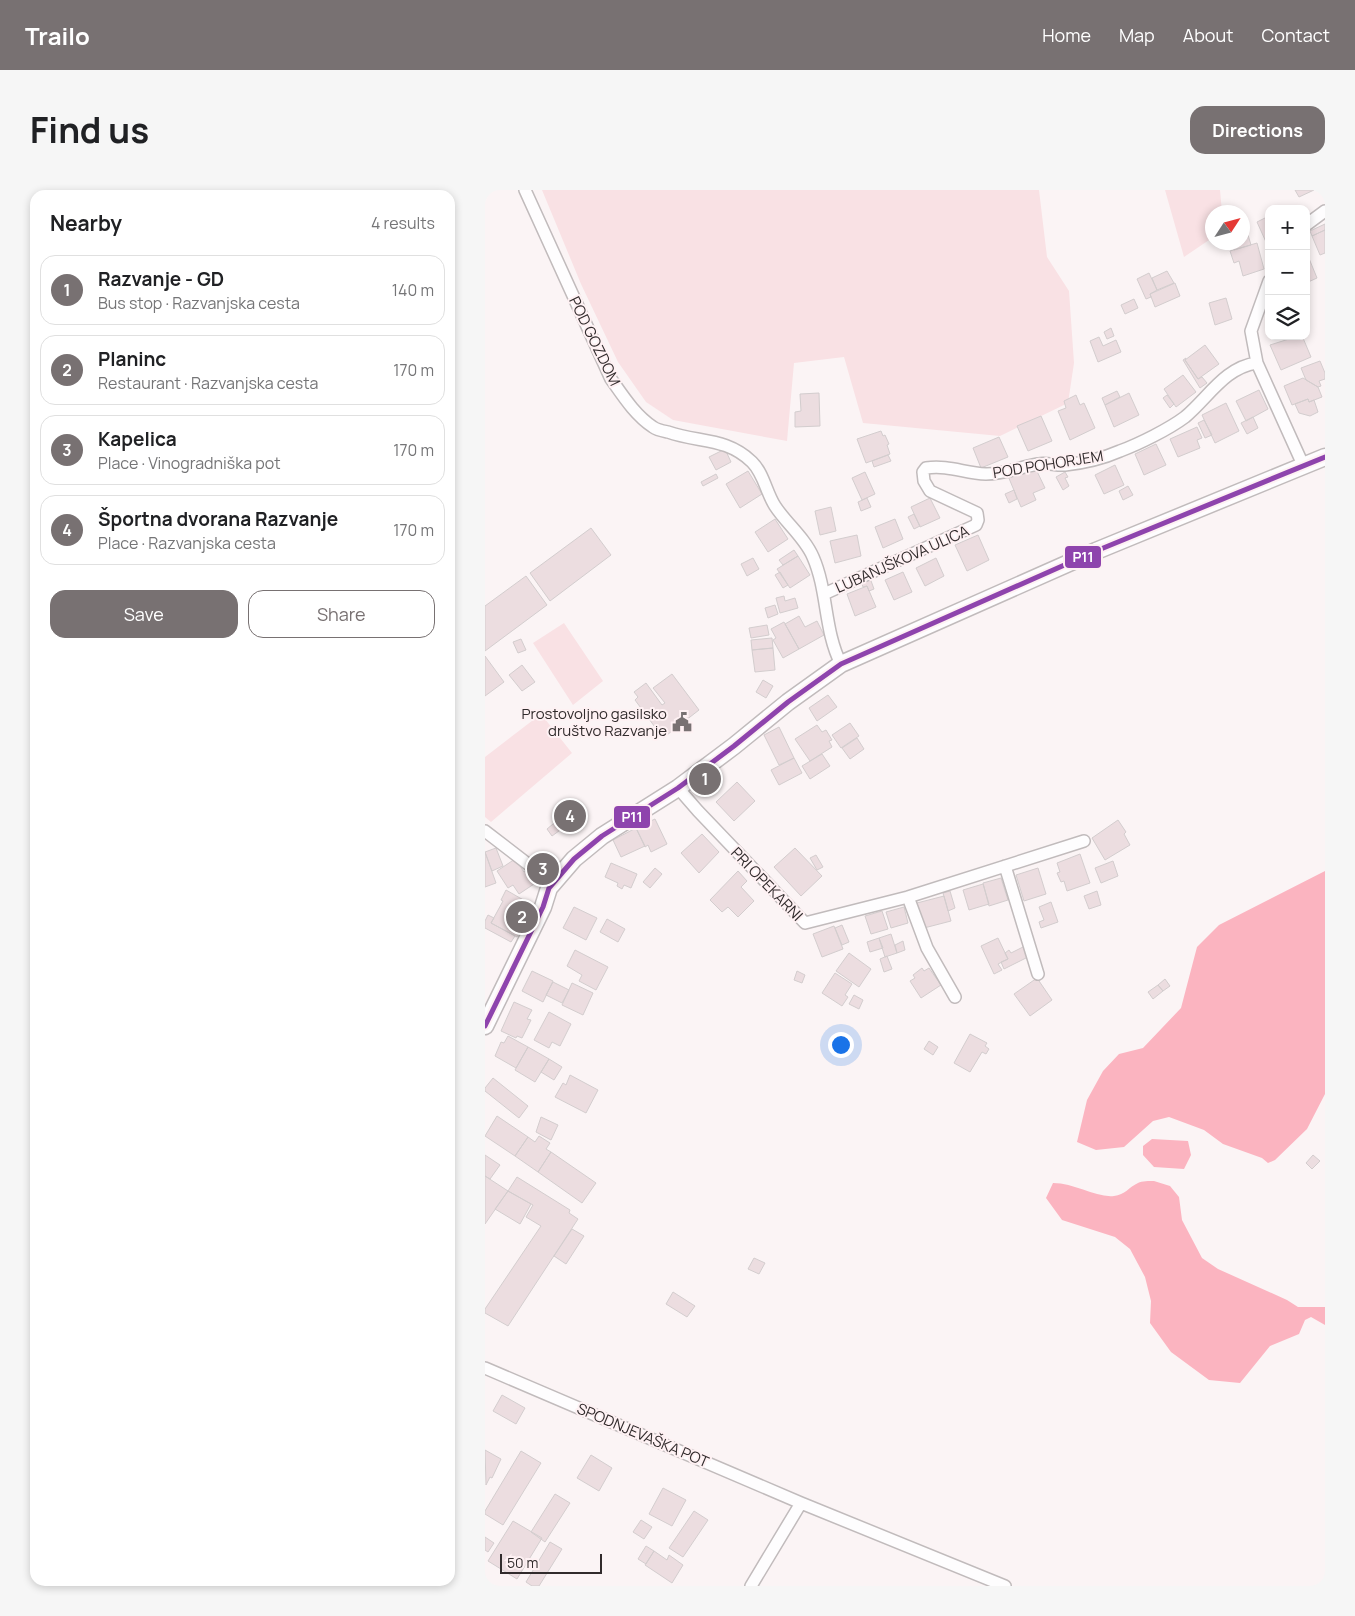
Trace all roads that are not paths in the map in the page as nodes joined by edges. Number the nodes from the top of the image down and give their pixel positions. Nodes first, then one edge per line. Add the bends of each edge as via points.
1 (525, 190) edge
2 (1325, 211) edge
3 (1310, 222) edge
4 (1265, 292) edge
5 (1257, 363) junction
6 (1325, 458) edge
7 (1304, 467) junction
8 (929, 491) joint
9 (825, 594) junction
10 (841, 664) junction
11 (678, 788) junction
12 (485, 831) edge
13 (1084, 841) dead end
14 (1005, 866) junction
15 (547, 883) junction
16 (908, 897) junction
17 (1038, 974) dead end
18 (955, 997) dead end
19 (485, 1026) edge
20 (485, 1368) edge
21 (801, 1503) junction
22 (751, 1586) edge
23 (1005, 1586) edge

1 - 9 street, POD GOZDOM via 611,379 629,406 654,428 733,447 753,464 774,505 813,556
2 - 3 street
4 - 5 street via 1251,331
5 - 7 street
5 - 8 street, POD POHORJEM via 1244,365 1226,377 1184,417 1121,451 1064,465 1040,463 1002,474 939,466 926,468 924,481
6 - 7 street
7 - 10 street via 1096,551
8 - 9 street, LUBANJŠKOVA ULICA via 977,513 976,526
9 - 10 street, POD GOZDOM via 829,626
10 - 11 street
11 - 15 street via 602,836
11 - 16 street, PRI OPEKARNI via 805,923
12 - 15 street
13 - 14 street, PRI OPEKARNI
14 - 16 street, PRI OPEKARNI
14 - 17 street
15 - 19 street via 543,907
16 - 18 street via 927,948
20 - 21 street, SPODNJEVAŠKA POT
21 - 22 street
21 - 23 street, SPODNJEVAŠKA POT

